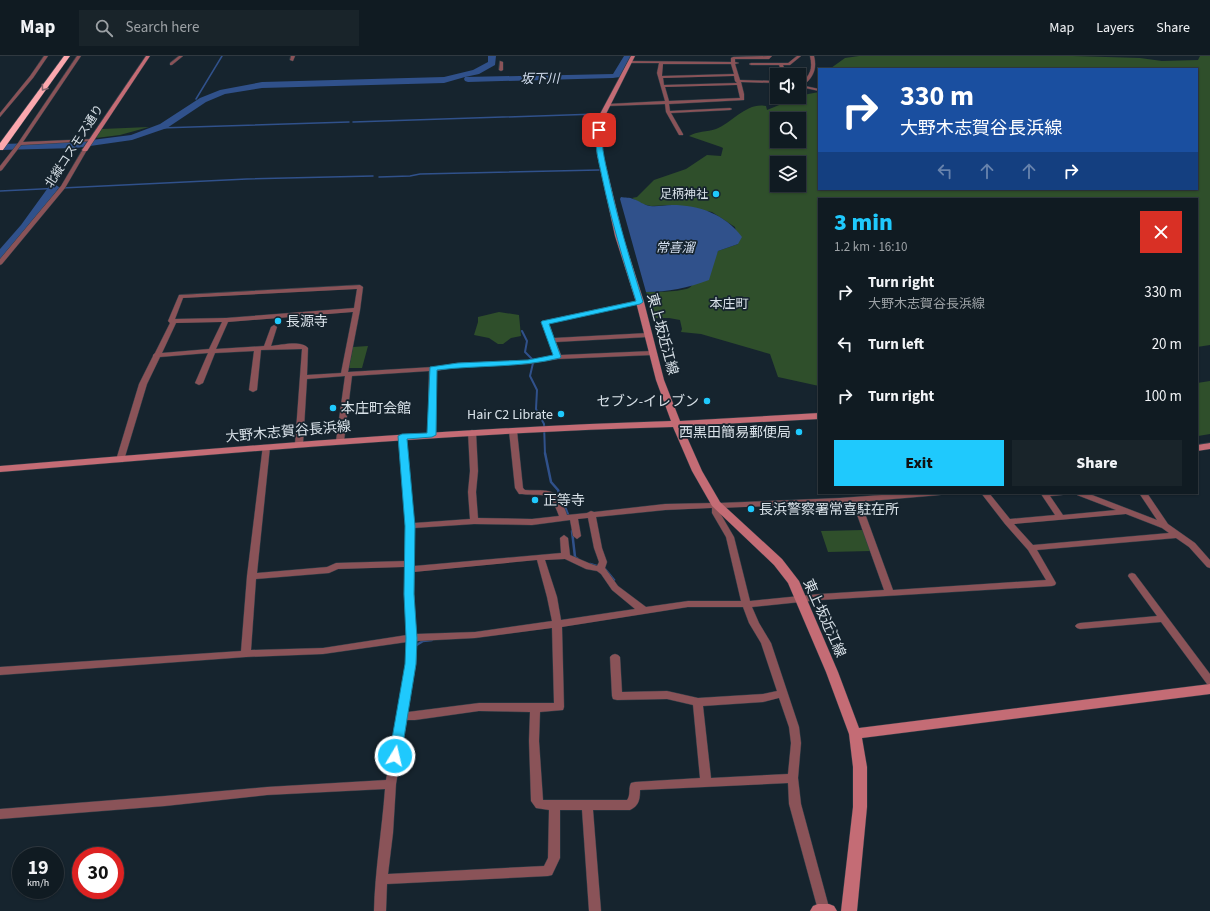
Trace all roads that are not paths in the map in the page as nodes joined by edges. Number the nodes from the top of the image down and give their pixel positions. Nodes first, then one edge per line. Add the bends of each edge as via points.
1 (0, 56) edge
2 (6, 56) edge
3 (46, 56) edge
4 (59, 56) edge
5 (67, 56) edge
6 (79, 56) edge
7 (148, 56) edge
8 (181, 56) edge
9 (770, 56) edge
10 (799, 56) edge
11 (812, 56) edge
12 (632, 59) edge
13 (501, 62) dead end
14 (660, 63) junction
15 (733, 63) junction
16 (741, 63) dead end
17 (171, 64) dead end
18 (749, 64) dead end
19 (781, 64) junction
20 (782, 68) edge
21 (501, 70) dead end
22 (735, 76) junction
23 (660, 77) junction
24 (806, 80) edge
25 (738, 82) junction
26 (770, 82) edge
27 (691, 85) junction
28 (662, 86) junction
29 (806, 88) edge
30 (818, 90) edge
31 (697, 101) junction
32 (667, 102) junction
33 (608, 106) junction
34 (730, 109) dead end
35 (668, 112) junction
36 (1, 114) edge
37 (4, 130) dead end
38 (681, 134) dead end
39 (19, 144) junction
40 (89, 144) junction
41 (0, 148) edge
42 (0, 169) edge
43 (0, 263) edge
44 (640, 302) junction
45 (357, 310) junction
46 (226, 320) junction
47 (171, 321) junction
48 (274, 327) dead end
49 (648, 335) junction
50 (551, 340) junction
51 (267, 347) junction
52 (258, 348) junction
53 (212, 351) junction
54 (652, 354) junction
55 (156, 355) junction
56 (558, 357) junction
57 (433, 369) junction
58 (346, 374) junction
59 (303, 377) junction
60 (199, 383) dead end
61 (253, 390) dead end
62 (818, 416) edge
63 (676, 424) junction
64 (513, 431) junction
65 (472, 432) junction
66 (432, 435) junction
67 (402, 436) junction
68 (340, 441) junction
69 (299, 444) junction
70 (1210, 446) edge
71 (266, 447) junction
72 (1198, 448) edge
73 (120, 460) junction
74 (0, 469) edge
75 (927, 494) edge
76 (986, 494) edge
77 (1045, 494) edge
78 (1082, 494) edge
79 (1144, 494) edge
80 (851, 500) junction
81 (716, 504) junction
82 (1127, 512) junction
83 (591, 514) junction
84 (569, 517) junction
85 (1061, 518) junction
86 (474, 521) junction
87 (1008, 522) junction
88 (410, 526) junction
89 (1165, 526) junction
90 (744, 531) junction
91 (1179, 535) junction
92 (578, 536) dead end
93 (730, 537) junction
94 (564, 538) dead end
95 (1031, 548) junction
96 (566, 556) junction
97 (540, 557) junction
98 (1210, 565) edge
99 (410, 567) junction
100 (601, 567) junction
101 (251, 576) junction
102 (1132, 576) dead end
103 (889, 592) junction
104 (802, 599) junction
105 (746, 604) junction
106 (643, 610) junction
107 (1163, 618) junction
108 (557, 626) junction
109 (1080, 626) dead end
110 (412, 638) junction
111 (246, 654) junction
112 (615, 657) dead end
113 (0, 671) edge
114 (1210, 681) edge
115 (1210, 689) edge
116 (783, 694) junction
117 (698, 702) junction
118 (535, 708) junction
119 (402, 716) junction
120 (855, 734) junction
121 (793, 778) junction
122 (706, 782) junction
123 (391, 784) junction
124 (555, 806) junction
125 (587, 806) junction
126 (0, 814) edge
127 (381, 880) junction
128 (380, 911) edge
129 (595, 911) edge
130 (824, 911) edge
131 (849, 911) edge

1 - 2 street
3 - 36 street
4 - 37 highway
5 -> 41 highway
6 - 39 street
7 - 40 main road, 北縦コスモス通り
8 - 17 street
9 - 15 street via 733,58
10 - 19 street via 790,64
11 - 24 street via 814,65 810,77
12 - 14 street
12 - 33 main road, 東上坂近江線
13 - 21 street
14 - 15 street
14 - 23 street
15 - 16 street
15 - 22 street
18 - 19 street
19 - 20 street
22 - 23 street
22 - 25 street
23 - 28 street
25 - 26 street
25 - 27 street
25 - 31 street via 742,99
27 - 28 street
27 - 31 street
28 - 32 street
29 - 30 street
31 - 32 street
32 - 33 street
32 - 35 street
33 - 44 main road, 東上坂近江線 via 601,121 599,147 619,236
34 - 35 street
35 - 38 street
39 - 40 street
39 - 42 street
40 - 43 street, 北縦コスモス通り via 63,187
44 - 49 main road, 東上坂近江線
44 - 50 street via 545,322
45 - 46 street
45 - 47 street via 360,287 181,296
45 - 58 street
46 - 47 street
46 - 53 street
47 - 55 street via 173,323
48 - 51 street
49 - 50 street
49 - 54 main road, 東上坂近江線
50 - 56 street
51 - 52 street
51 - 59 street via 304,347
52 - 53 street
52 - 61 street
53 - 55 street
53 - 60 street
54 - 56 street
54 - 63 main road, 東上坂近江線
55 - 73 street via 143,384
56 - 57 street via 528,362 458,365
57 - 58 street
57 - 66 street
58 - 59 street
58 - 68 street
59 - 69 street
62 - 63 main road, 大野木志賀谷長浜線
63 - 64 main road, 大野木志賀谷長浜線
63 - 81 main road, 東上坂近江線 via 697,471
64 - 65 main road, 大野木志賀谷長浜線
64 - 84 street via 522,492 552,494
65 - 66 main road, 大野木志賀谷長浜線
65 - 86 street
66 - 67 main road, 大野木志賀谷長浜線
67 - 68 main road, 大野木志賀谷長浜線
67 - 88 street
68 - 69 main road, 大野木志賀谷長浜線
69 - 71 main road, 大野木志賀谷長浜線
70 - 72 main road
71 - 73 main road, 大野木志賀谷長浜線
71 - 101 street
73 - 74 main road, 大野木志賀谷長浜線
75 - 80 street
76 - 87 street
77 - 85 street
78 - 82 street
79 - 89 street
80 - 81 street
80 - 103 street via 859,508
81 - 83 street
81 - 90 main road, 東上坂近江線
81 - 93 street via 716,513
82 - 85 street
82 - 89 street
83 - 84 street
83 - 100 street via 603,562
84 - 86 street via 532,522
84 - 92 street
85 - 87 street
86 - 88 street
87 - 95 street
88 - 99 street
89 - 91 street
90 - 93 street
90 - 104 main road, 東上坂近江線 via 778,562
91 - 95 street
91 - 98 street via 1192,544
93 - 105 street
94 - 96 street
95 - 103 street via 1052,583
96 - 97 street
96 - 100 street via 590,567
97 - 99 street
97 - 108 street via 552,597
99 - 101 street via 336,566 329,570
99 - 110 street
100 - 106 street via 615,588
101 - 111 street
102 - 107 street
103 - 104 street
104 - 105 street
104 - 120 main road, 東上坂近江線
105 - 106 street via 688,604
105 - 116 street via 766,643
106 - 108 street
107 - 109 street
107 - 114 street
108 - 110 street via 475,635
108 - 118 street via 559,707
110 - 111 street via 323,651
110 - 119 street via 411,664
111 - 113 street
112 - 117 street via 617,696 666,695
115 - 120 main road
116 - 117 street via 763,698
116 - 121 street via 794,727 796,743
117 - 122 street
118 - 119 street via 479,707
118 - 124 street via 537,801 540,805
119 - 123 street
120 - 131 main road, 東上坂近江線 via 860,767 860,807
121 - 122 street
121 - 130 street via 796,804
122 - 125 street via 634,786 635,799 630,805
123 - 126 street via 267,791
123 - 127 street
124 - 125 street
124 - 127 street via 554,858 548,871
125 - 129 street
127 - 128 street

